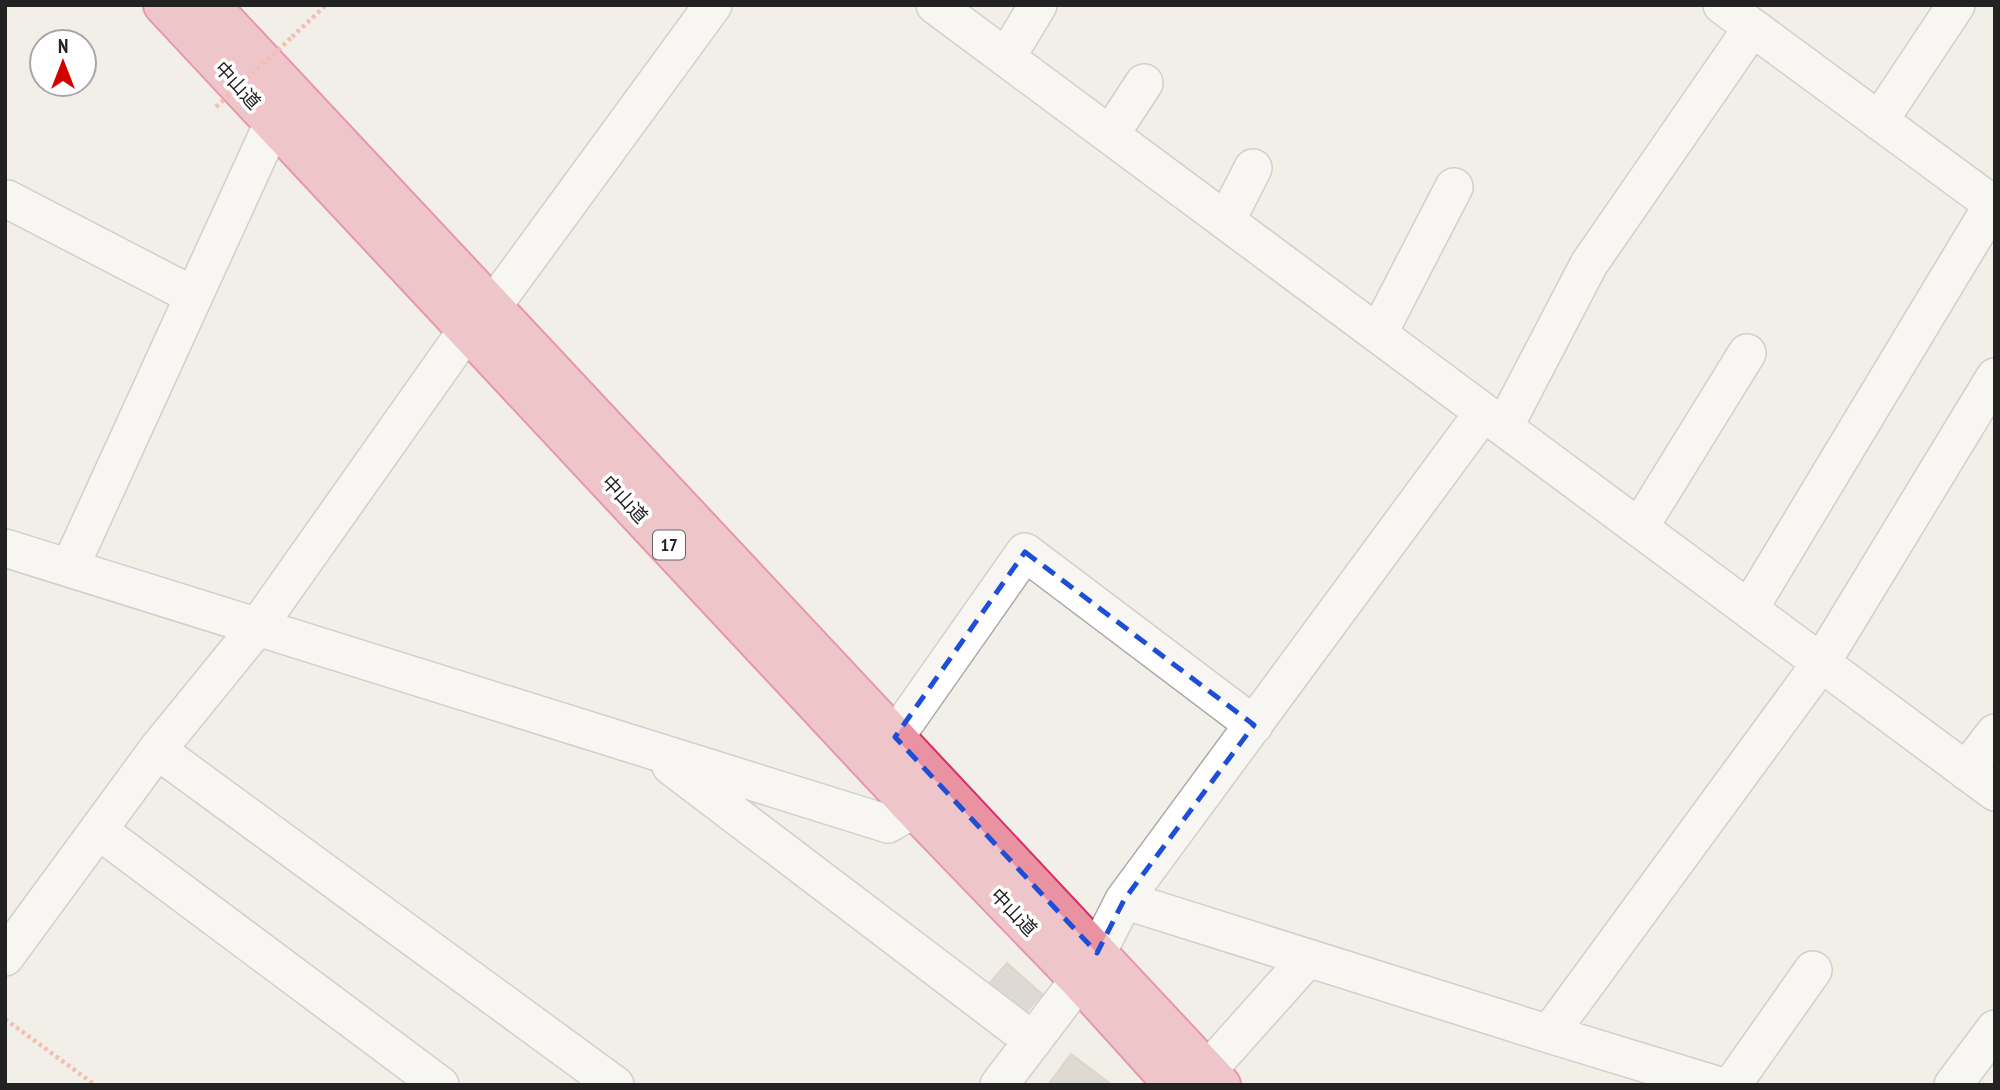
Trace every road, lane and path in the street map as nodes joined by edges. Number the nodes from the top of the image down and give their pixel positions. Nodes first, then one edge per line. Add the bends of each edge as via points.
1 (163, 5) edge
2 (210, 5) edge
3 (326, 5) edge
4 (713, 5) edge
5 (1038, 5) edge
6 (1721, 5) edge
7 (1956, 5) edge
8 (940, 7) edge
9 (1752, 28) junction
10 (1006, 58) junction
11 (1143, 83) dead end
12 (216, 107) dead end
13 (1879, 121) junction
14 (273, 123) junction
15 (1110, 135) junction
16 (1253, 168) dead end
17 (1454, 187) dead end
18 (7, 199) dead end
19 (1994, 204) edge
20 (1226, 221) junction
21 (194, 296) junction
22 (479, 318) junction
23 (1378, 334) junction
24 (1747, 353) dead end
25 (1995, 377) edge
26 (1494, 420) junction
27 (1639, 528) junction
28 (5, 548) edge
29 (70, 567) junction
30 (1749, 609) junction
31 (258, 626) junction
32 (1821, 663) junction
33 (1254, 725) junction
34 (1995, 733) edge
35 (895, 737) junction
36 (157, 750) junction
37 (651, 751) junction
38 (1981, 781) edge
39 (914, 809) junction
40 (98, 830) junction
41 (1124, 900) junction
42 (5, 957) edge
43 (1308, 958) junction
44 (1088, 966) junction
45 (1812, 970) dead end
46 (5, 1020) edge
47 (1995, 1029) edge
48 (1549, 1034) junction
49 (1032, 1041) junction
50 (1201, 1080) edge
51 (95, 1085) edge
52 (440, 1085) edge
53 (615, 1085) edge
54 (999, 1085) edge
55 (1716, 1085) edge
56 (1732, 1085) edge
57 (1953, 1085) edge

1 - 14 highway, 中山道 / 17
2 - 22 highway, 中山道 / 17
3 - 12 path, bridge
4 - 22 street
5 - 10 street
6 - 9 street
7 - 13 street
8 - 10 street
9 - 13 street
9 - 26 street via 1589,264
10 - 15 street
11 - 15 street
13 - 19 street
14 - 21 street
14 - 22 highway, 中山道 / 17
15 - 20 street
16 - 20 street
17 - 23 street
18 - 21 street
19 - 30 street
20 - 23 street
21 - 29 street
22 - 31 street
22 - 35 highway, 中山道 / 17
22 - 39 highway, 中山道 / 17
23 - 26 street
24 - 27 street
25 - 32 street
26 - 27 street
26 - 33 street
27 - 30 street
28 - 29 street
29 - 31 street
30 - 32 street
31 - 36 street
31 - 37 street
32 - 38 street
32 - 48 street
33 - 35 street via 1025,552
33 - 41 street
34 - 38 street
35 - 44 highway, 中山道 / 17
36 - 40 street
36 - 53 street
37 - 39 street via 888,824
37 - 49 street
39 - 44 highway, 中山道 / 17
40 - 42 street
40 - 52 street
41 - 43 street
41 - 44 street
43 - 48 street
43 - 50 street
44 - 49 street
44 - 50 highway, 中山道 / 17
45 - 56 street
46 - 51 path
47 - 57 street
48 - 55 street
49 - 54 street

